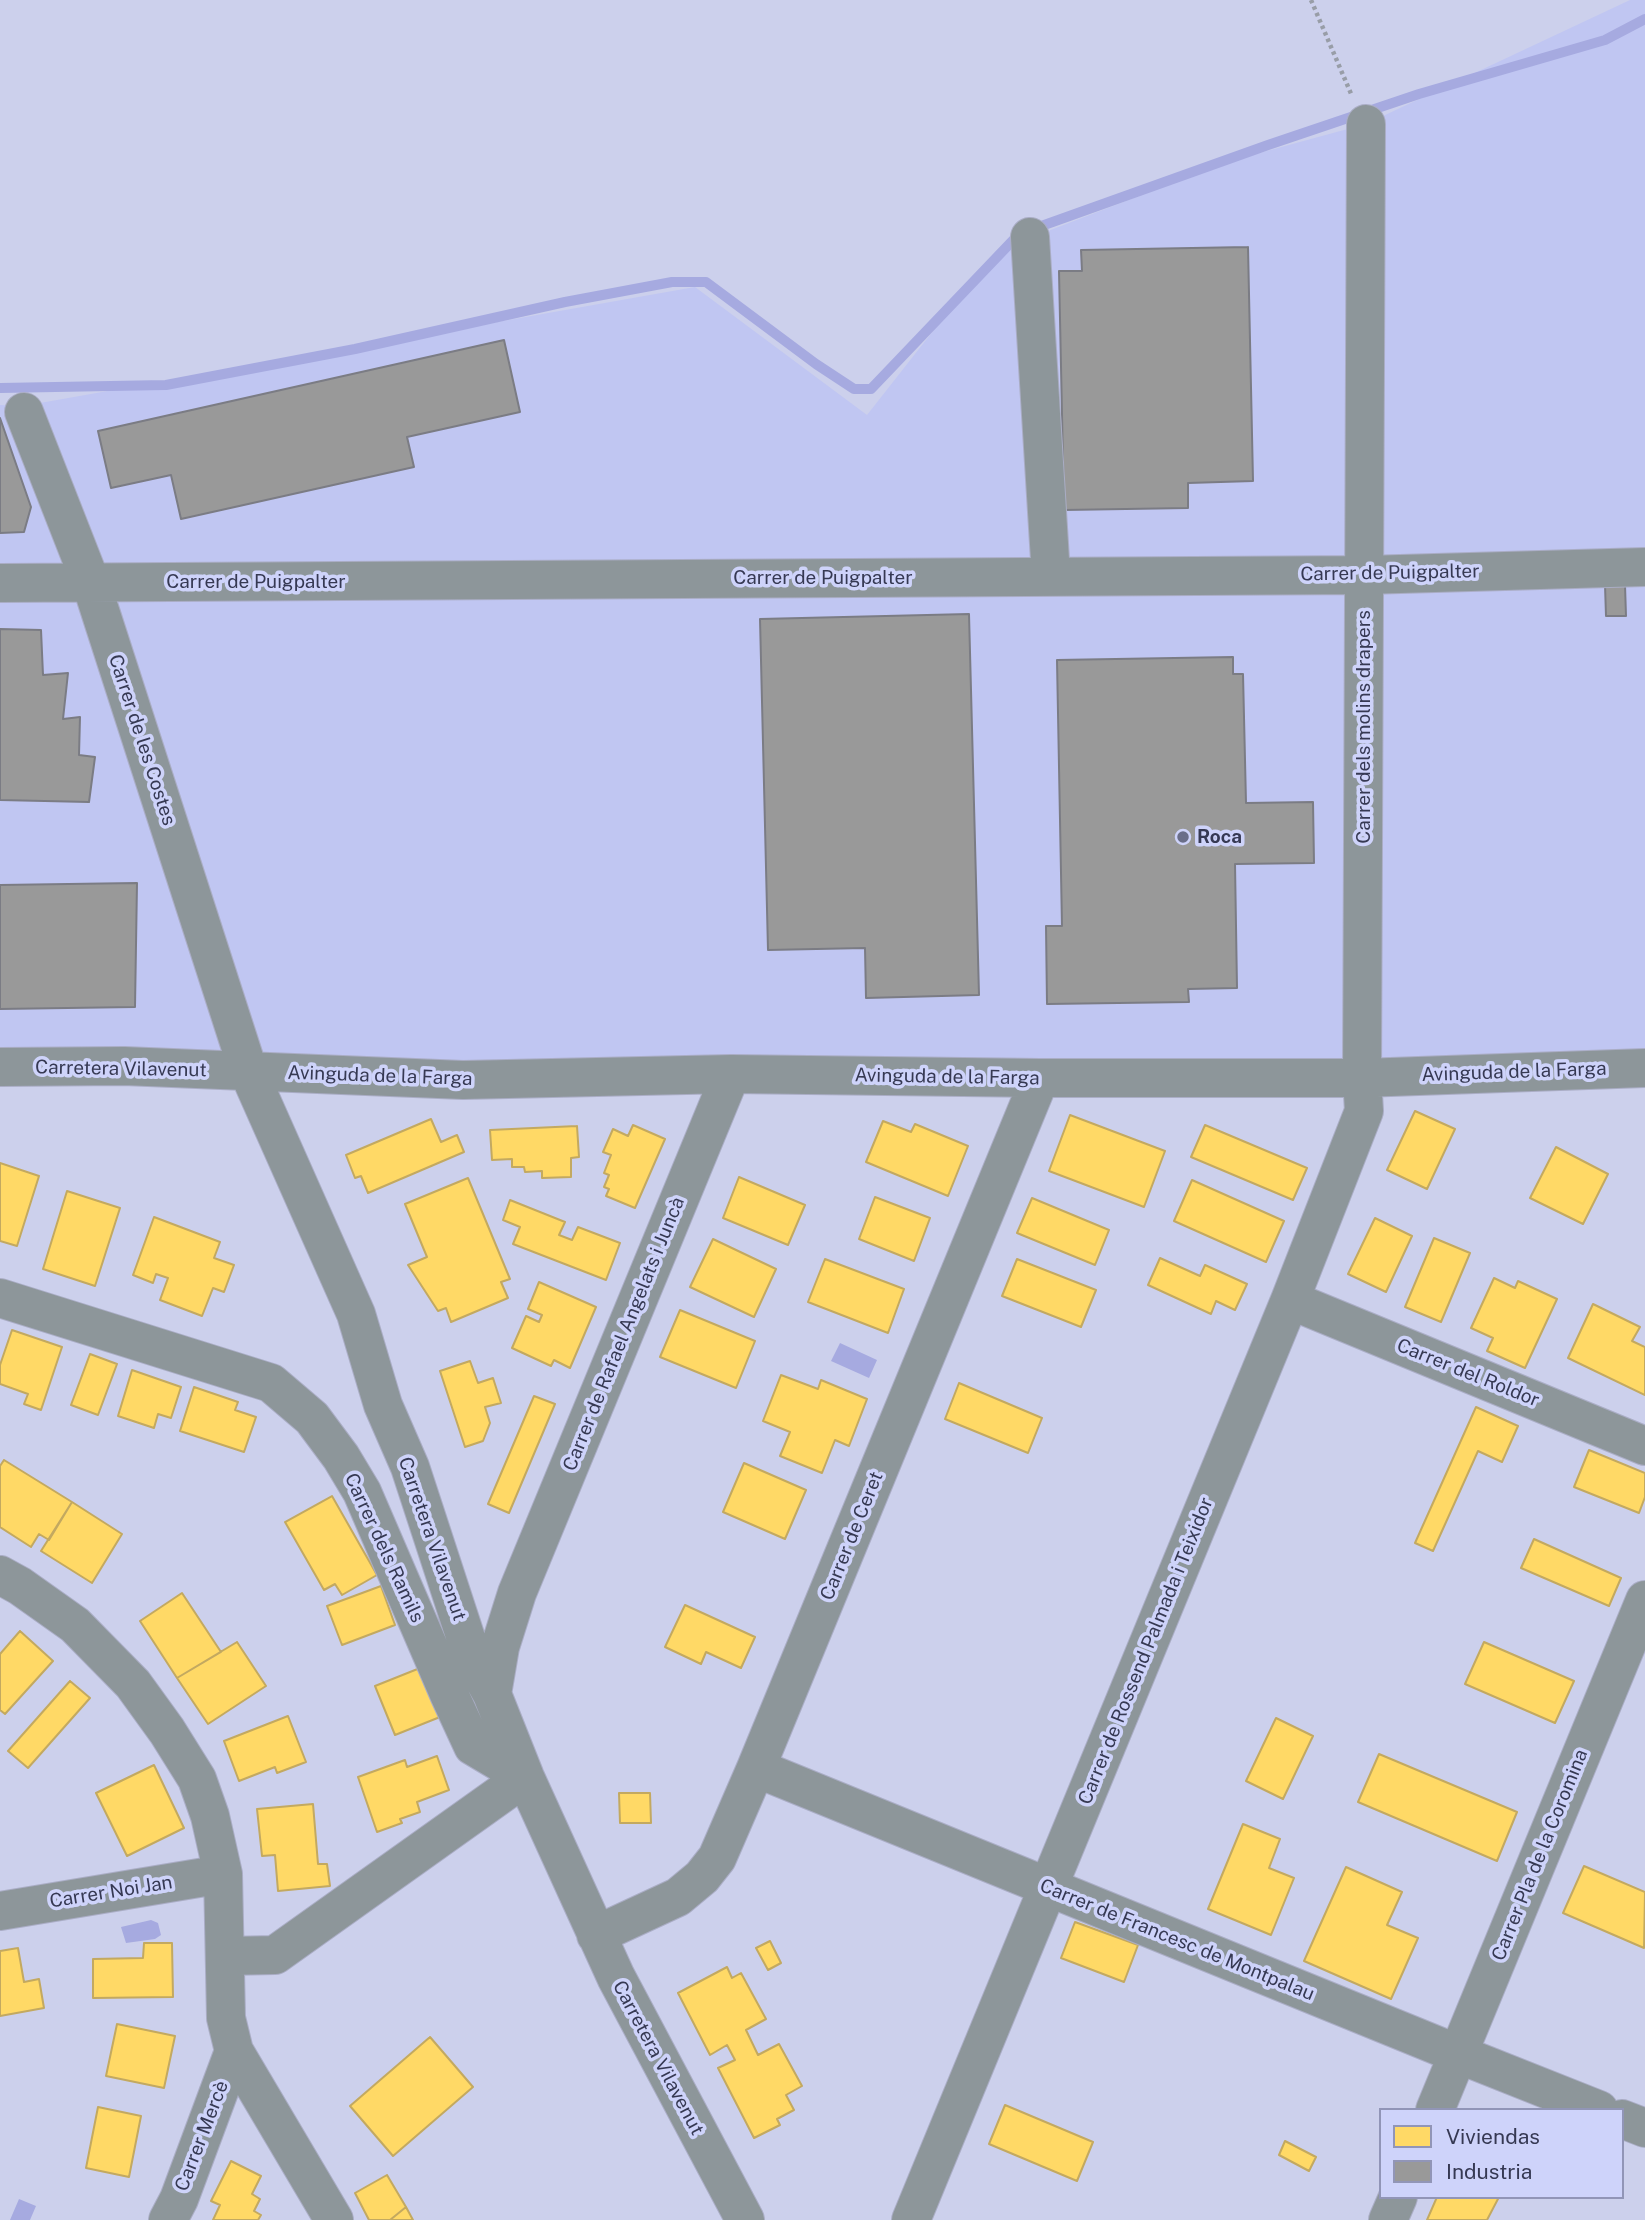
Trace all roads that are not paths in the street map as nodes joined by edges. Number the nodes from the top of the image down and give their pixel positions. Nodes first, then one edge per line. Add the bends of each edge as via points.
1 (1366, 124) road end
2 (1030, 237) dead end
3 (24, 412) dead end
4 (1645, 567) edge
5 (1365, 575) junction
6 (1051, 576) junction
7 (0, 583) edge
8 (91, 583) junction
9 (0, 1067) edge
10 (1645, 1068) edge
11 (249, 1073) junction
12 (731, 1074) junction
13 (1040, 1078) junction
14 (1362, 1078) junction
15 (0, 1298) edge
16 (1290, 1300) junction
17 (1645, 1446) edge
18 (0, 1575) edge
19 (447, 1581) junction
20 (517, 1593) junction
21 (1645, 1600) edge
22 (492, 1694) junction
23 (756, 1768) junction
24 (525, 1777) junction
25 (223, 1874) junction
26 (1049, 1887) junction
27 (0, 1911) edge
28 (596, 1934) junction
29 (226, 1956) junction
30 (234, 2051) junction
31 (1458, 2054) junction
32 (1435, 2108) edge
33 (1594, 2108) edge
34 (1624, 2120) edge
35 (1645, 2128) edge
36 (1397, 2199) edge
37 (168, 2220) edge
38 (334, 2220) edge
39 (745, 2220) edge
40 (911, 2220) edge
41 (1388, 2220) edge

1 - 5 street, Carrer dels molins drapers
2 - 6 street
3 - 8 street, Carrer de les Costes
4 - 5 street, Carrer de Puigpalter
5 - 6 street, Carrer de Puigpalter
5 - 14 street, Carrer dels molins drapers
6 - 8 street, Carrer de Puigpalter
7 - 8 street, Carrer de Puigpalter
8 - 11 street, Carrer de les Costes
9 - 11 street, Carretera Vilavenut via 124,1066
10 - 14 street, Avinguda de la Farga
11 - 12 street, Avinguda de la Farga via 463,1080
11 - 19 street, Carretera Vilavenut via 356,1314 383,1405 410,1467
12 - 13 street, Avinguda de la Farga
12 - 20 street, Carrer de Rafael Angelats i Juncà
13 - 14 street, Avinguda de la Farga
13 - 23 street, Carrer de Ceret
14 - 16 street, Carrer de Rossend Palmada i Teixidor via 1364,1111
15 - 24 street, Carrer dels Ramils via 271,1383 312,1418 362,1492 473,1746
16 - 17 street, Carrer del Roldor
16 - 26 street, Carrer de Rossend Palmada i Teixidor
18 - 25 street via 75,1625 133,1684 197,1779
19 - 20 street via 473,1603 487,1605
19 - 22 street, Carretera Vilavenut via 472,1660
20 - 22 street, Carrer de Rafael Angelats i Juncà via 500,1647
21 - 31 street, Carrer Pla de la Coromina
22 - 24 street, Carretera Vilavenut
23 - 26 street, Carrer de Francesc de Montpalau
23 - 28 street, Carrer de Ceret via 717,1858 702,1877 678,1897
24 - 28 street, Carretera Vilavenut
24 - 29 street via 275,1955
25 - 27 street, Carrer Noi Jan
25 - 29 street
26 - 31 street, Carrer de Francesc de Montpalau
26 - 40 street, Carrer de Rossend Palmada i Teixidor
28 - 39 street, Carretera Vilavenut via 644,2034
29 - 30 street via 226,2018
30 - 37 street, Carrer Mercè
30 - 38 street
31 - 32 street, Carrer Pla de la Coromina
31 - 33 street, Carrer de Francesc de Montpalau
34 - 35 street
36 - 41 street

